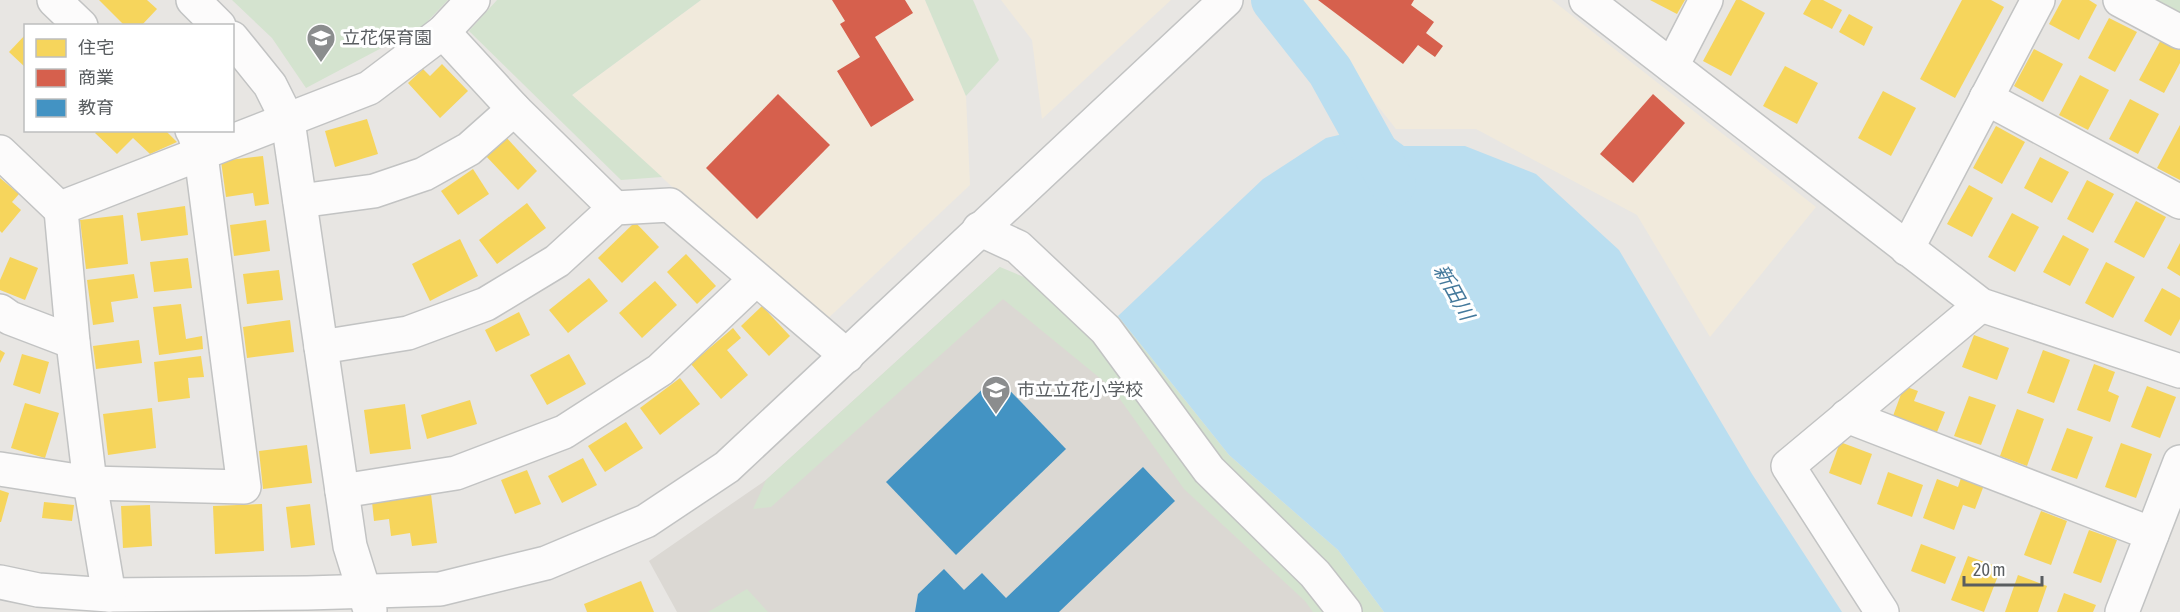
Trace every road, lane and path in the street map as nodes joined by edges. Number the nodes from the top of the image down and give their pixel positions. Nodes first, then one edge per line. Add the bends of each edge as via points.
1 (54, 0) edge
2 (193, 0) edge
3 (473, 0) edge
4 (1226, 0) edge
5 (1586, 0) edge
6 (1706, 0) edge
7 (2038, 0) edge
8 (2120, 0) edge
9 (79, 24) edge
10 (217, 24) edge
11 (443, 32) junction
12 (2180, 32) edge
13 (234, 40) edge
14 (1671, 66) junction
15 (1986, 98) junction
16 (514, 109) junction
17 (288, 121) junction
18 (196, 143) edge
19 (0, 152) edge
20 (300, 201) junction
21 (2180, 202) edge
22 (615, 208) junction
23 (61, 210) junction
24 (979, 229) junction
25 (1906, 249) junction
26 (756, 279) junction
27 (1981, 305) junction
28 (0, 311) edge
29 (73, 342) junction
30 (321, 347) junction
31 (846, 356) junction
32 (2180, 371) edge
33 (1846, 416) junction
34 (2180, 462) edge
35 (0, 469) edge
36 (90, 483) junction
37 (342, 491) junction
38 (2152, 534) junction
39 (0, 582) edge
40 (109, 595) junction
41 (368, 602) edge
42 (1345, 612) edge
43 (1882, 612) edge
44 (2122, 612) edge

1 - 9 street
2 - 10 street
3 - 11 street
4 - 24 street
5 - 14 street
6 - 14 street
7 - 15 street
8 - 12 street
11 - 16 street
11 - 17 street via 369,88
13 - 17 street via 270,85
14 - 25 street
15 - 21 street
15 - 25 street
16 - 20 street via 469,148 424,174 374,191
16 - 22 street
17 - 18 street
17 - 20 street
18 - 23 street
18 - 36 street via 244,488
19 - 23 street
20 - 30 street
22 - 26 street via 670,205
22 - 30 street via 557,261 486,304 408,333
23 - 29 street
24 - 31 street
24 - 42 street via 1018,247 1106,330 1209,470 1316,574
25 - 27 street
26 - 31 street
26 - 37 street via 660,370 564,432 456,473
27 - 32 street
27 - 33 street
28 - 29 street
29 - 36 street
30 - 37 street
31 - 41 street via 727,467 646,521 546,563
33 - 38 street
33 - 43 street via 1788,466
34 - 38 street
35 - 36 street
36 - 40 street
37 - 41 street via 350,546
38 - 44 street
39 - 40 street via 38,590
40 - 41 street

